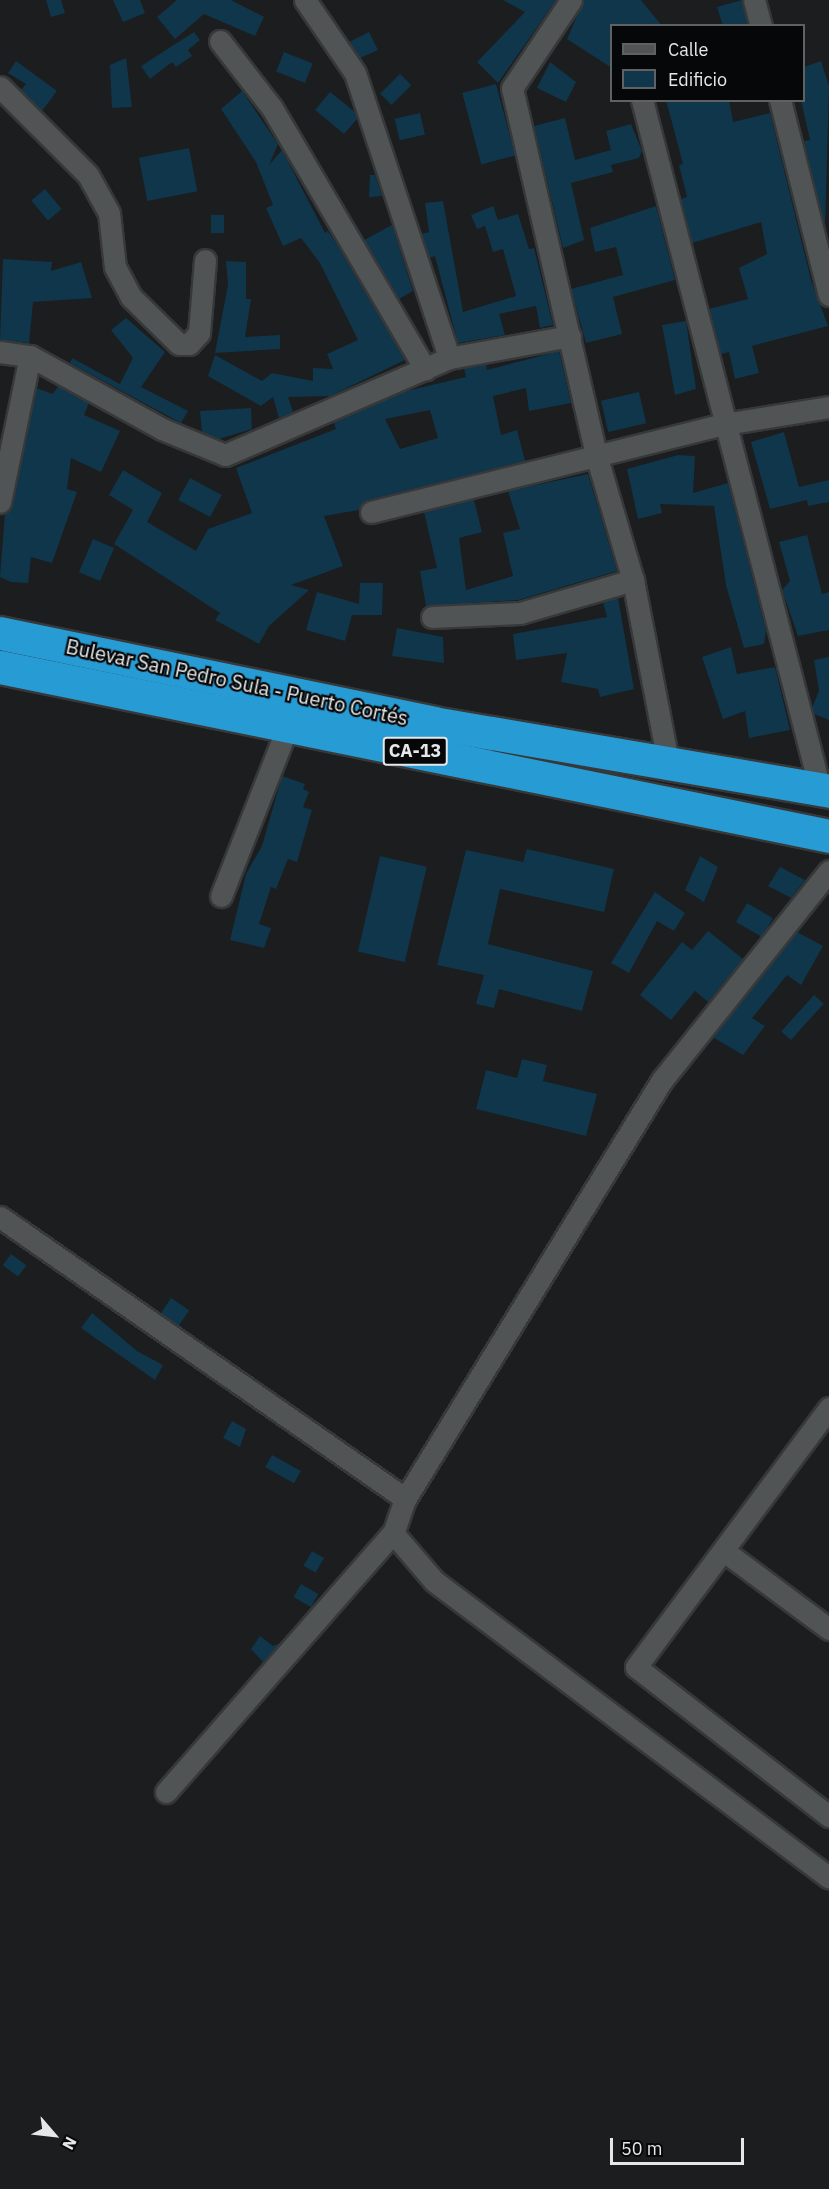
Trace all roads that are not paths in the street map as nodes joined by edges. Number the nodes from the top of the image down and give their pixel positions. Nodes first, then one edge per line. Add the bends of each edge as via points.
1 (305, 0) edge
2 (572, 0) edge
3 (754, 0) edge
4 (760, 24) edge
5 (220, 41) dead end
6 (0, 87) edge
7 (643, 102) edge
8 (781, 102) edge
9 (205, 260) dead end
10 (829, 295) edge
11 (570, 336) junction
12 (0, 352) edge
13 (30, 356) junction
14 (448, 358) junction
15 (425, 369) junction
16 (829, 407) edge
17 (725, 424) junction
18 (597, 458) junction
19 (0, 502) edge
20 (371, 512) dead end
21 (633, 580) junction
22 (432, 617) dead end
23 (0, 633) edge
24 (0, 667) edge
25 (288, 726) junction
26 (669, 767) junction
27 (825, 790) edge
28 (829, 836) edge
29 (829, 871) edge
30 (221, 896) dead end
31 (0, 1217) edge
32 (829, 1408) edge
33 (821, 1434) edge
34 (405, 1499) junction
35 (393, 1533) junction
36 (724, 1551) junction
37 (829, 1629) edge
38 (166, 1792) dead end
39 (829, 1816) edge
40 (829, 1878) edge

1 - 14 street via 355,73
2 - 11 street via 512,88
3 - 4 street
5 - 15 street via 272,108
6 - 9 street via 88,175 109,213 115,267 131,297 179,344 189,344 199,333
7 - 17 street
8 - 10 street
11 - 14 street
11 - 18 street
12 - 13 street
13 - 15 street via 162,429 225,455
13 - 19 street
14 - 15 street
16 - 17 street
17 - 18 street
17 - 27 street
18 - 20 street
18 - 21 street
21 - 22 street via 520,613
21 - 26 street
23 - 26 highway, Bulevar San Pedro Sula - Puerto Cortés / CA-13
24 - 25 highway, Bulevar San Pedro Sula - Puerto Cortés / CA-13
25 - 28 highway, Bulevar San Pedro Sula - Puerto Cortés / CA-13
25 - 30 street
26 - 27 highway, Bulevar San Pedro Sula - Puerto Cortés / CA-13
29 - 34 street via 662,1080
31 - 34 street
32 - 33 street
33 - 36 street
34 - 35 street
35 - 38 street
35 - 40 street via 435,1581
36 - 37 street
36 - 39 street via 636,1668

